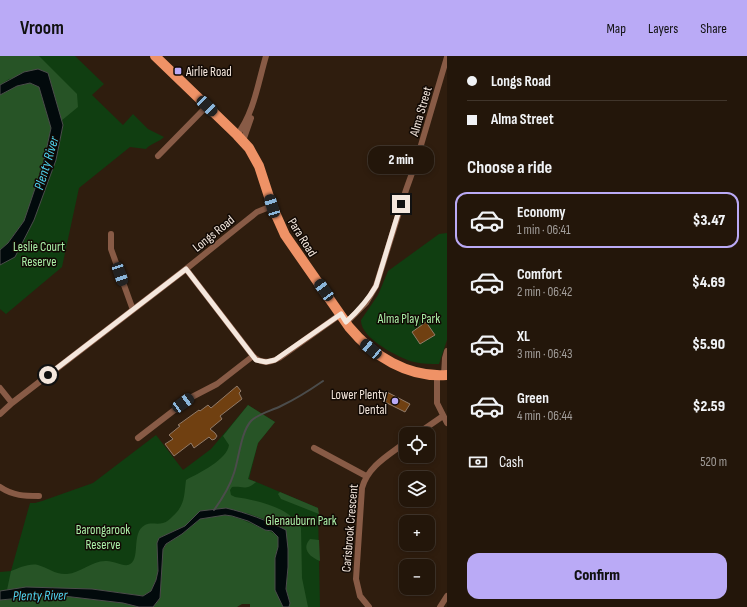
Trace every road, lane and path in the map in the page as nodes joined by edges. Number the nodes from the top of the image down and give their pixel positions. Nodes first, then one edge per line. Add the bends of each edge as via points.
1 (155, 56) edge
2 (266, 56) edge
3 (447, 57) edge
4 (207, 106) junction
5 (240, 138) junction
6 (158, 156) dead end
7 (272, 206) junction
8 (111, 234) dead end
9 (186, 269) junction
10 (133, 310) junction
11 (344, 318) junction
12 (447, 351) edge
13 (253, 356) junction
14 (442, 375) edge
15 (0, 388) edge
16 (12, 403) junction
17 (0, 414) edge
18 (443, 416) junction
19 (447, 423) edge
20 (427, 427) edge
21 (147, 441) dead end
22 (399, 447) edge
23 (314, 448) dead end
24 (366, 476) junction
25 (0, 487) edge
26 (40, 496) dead end
27 (447, 596) edge
28 (369, 607) edge
29 (440, 607) edge

1 - 4 main road, Para Road
2 - 5 street via 253,104
3 - 11 street, Alma Street via 376,286 363,306
4 - 5 main road, Para Road
4 - 6 street
5 - 7 main road, Para Road via 259,166
7 - 9 street, Longs Road via 252,216
7 - 11 main road, Para Road via 290,244
8 - 10 street via 111,250
9 - 10 street, Longs Road
9 - 13 street
10 - 16 street, Longs Road
11 - 13 street, Alma Street via 275,360 262,362
11 - 14 main road, Para Road via 365,344 384,359 410,370
12 - 14 street
13 - 21 street via 217,384 190,398 140,436
14 - 18 street via 437,403
15 - 16 street
16 - 17 street, Longs Road
18 - 19 street
18 - 20 street
22 - 24 street, Carisbrook Crescent via 375,465
23 - 24 street
24 - 28 street, Carisbrook Crescent via 361,494 355,575 360,596
25 - 26 street via 22,496
27 - 29 street

